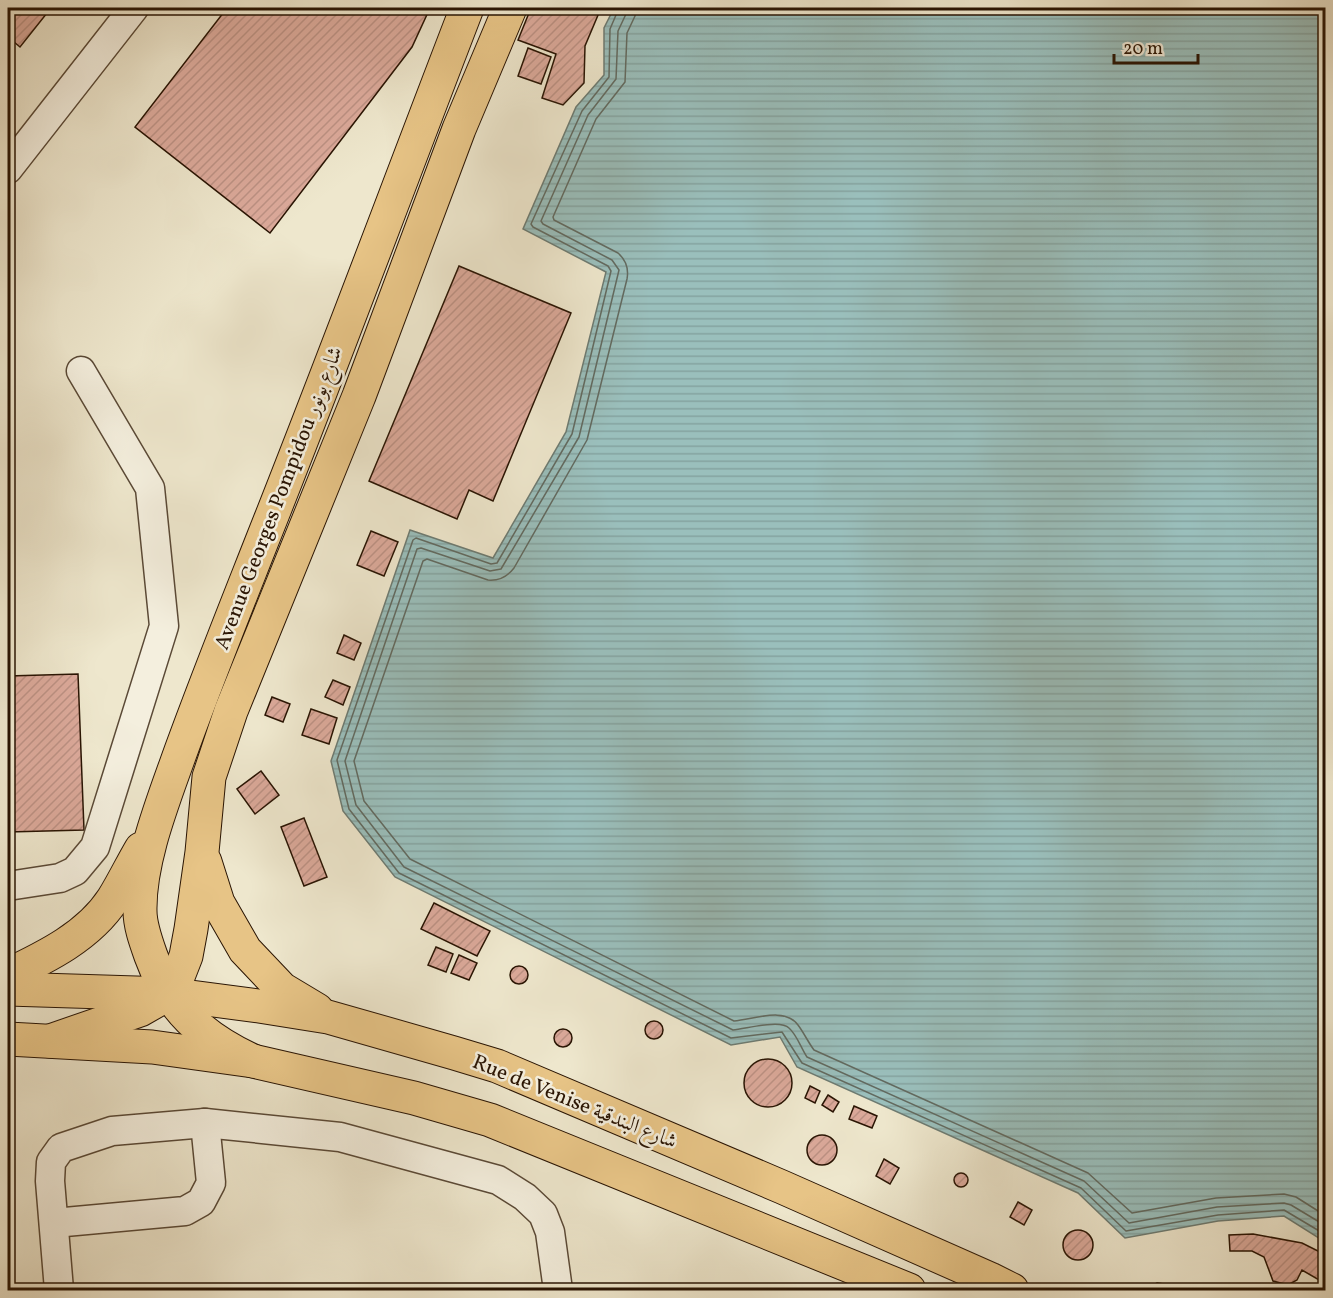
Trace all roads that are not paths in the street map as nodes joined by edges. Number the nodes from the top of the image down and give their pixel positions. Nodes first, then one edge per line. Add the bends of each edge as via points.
1 (134, 8) edge
2 (467, 8) edge
3 (510, 8) edge
4 (8, 169) edge
5 (81, 371) dead end
6 (155, 824) junction
7 (202, 852) junction
8 (8, 886) edge
9 (8, 975) edge
10 (8, 989) edge
11 (168, 994) junction
12 (328, 1017) junction
13 (8, 1039) edge
14 (50, 1041) junction
15 (253, 1061) junction
16 (205, 1123) junction
17 (54, 1222) junction
18 (59, 1290) edge
19 (558, 1290) edge
20 (909, 1290) edge
21 (1012, 1290) edge

1 - 4 street
2 - 6 main road, Avenue Georges Pompidou شارع بونور via 205,683
3 - 7 main road, Avenue Georges Pompidou شارع بونور via 231,711 209,777
5 - 8 street via 150,488 164,626 95,847 75,871 60,878
6 - 9 main road via 112,900 81,933
6 - 11 main road, Avenue Georges Pompidou شارع بونور via 140,912 155,969
7 - 11 main road, Avenue Georges Pompidou شارع بونور via 186,956
7 - 12 main road via 218,903 245,950 282,988
10 - 11 main road, Rue de Venise شارع البندقية
11 - 12 main road, Rue de Venise شارع البندقية
11 - 14 main road via 140,1010
11 - 15 main road, Avenue Georges Pompidou شارع بونور via 193,1024 223,1047
12 - 21 main road, Rue de Venise شارع البندقية via 497,1066 782,1186
13 - 14 main road
14 - 15 main road via 152,1047
15 - 20 main road via 490,1120
16 - 17 street via 112,1131 61,1148 51,1162
16 - 17 street via 211,1184 201,1202 185,1211
16 - 19 street via 340,1137 498,1180 543,1214 550,1232
17 - 18 street

